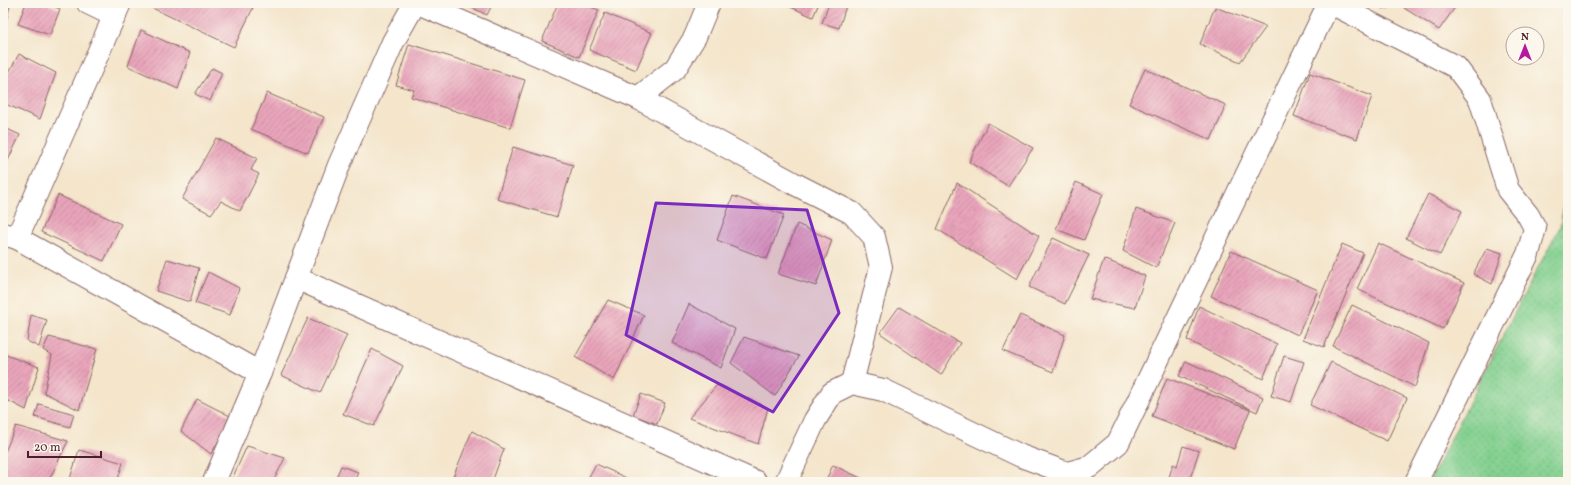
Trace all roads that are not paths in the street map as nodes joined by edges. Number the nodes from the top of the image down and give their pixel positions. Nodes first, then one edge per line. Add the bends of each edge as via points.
1 (88, 3) edge
2 (416, 3) edge
3 (709, 3) edge
4 (1330, 3) edge
5 (118, 10) edge
6 (638, 98) junction
7 (10, 236) edge
8 (296, 278) junction
9 (260, 373) junction
10 (852, 382) junction
11 (214, 482) edge
12 (756, 482) edge
13 (786, 482) edge
14 (1416, 482) edge

1 - 5 street
2 - 6 street
2 - 8 street via 393,42 342,157
3 - 6 street via 695,38 675,68
4 - 10 street via 1118,443 1089,467 1067,472 1021,456 883,390
4 - 14 street via 1456,66 1480,99 1508,190 1535,228 1528,254
5 - 7 street
6 - 10 street via 852,213 874,237 881,267
7 - 9 street
8 - 9 street
8 - 12 street
9 - 11 street
10 - 13 street via 832,393 815,420

